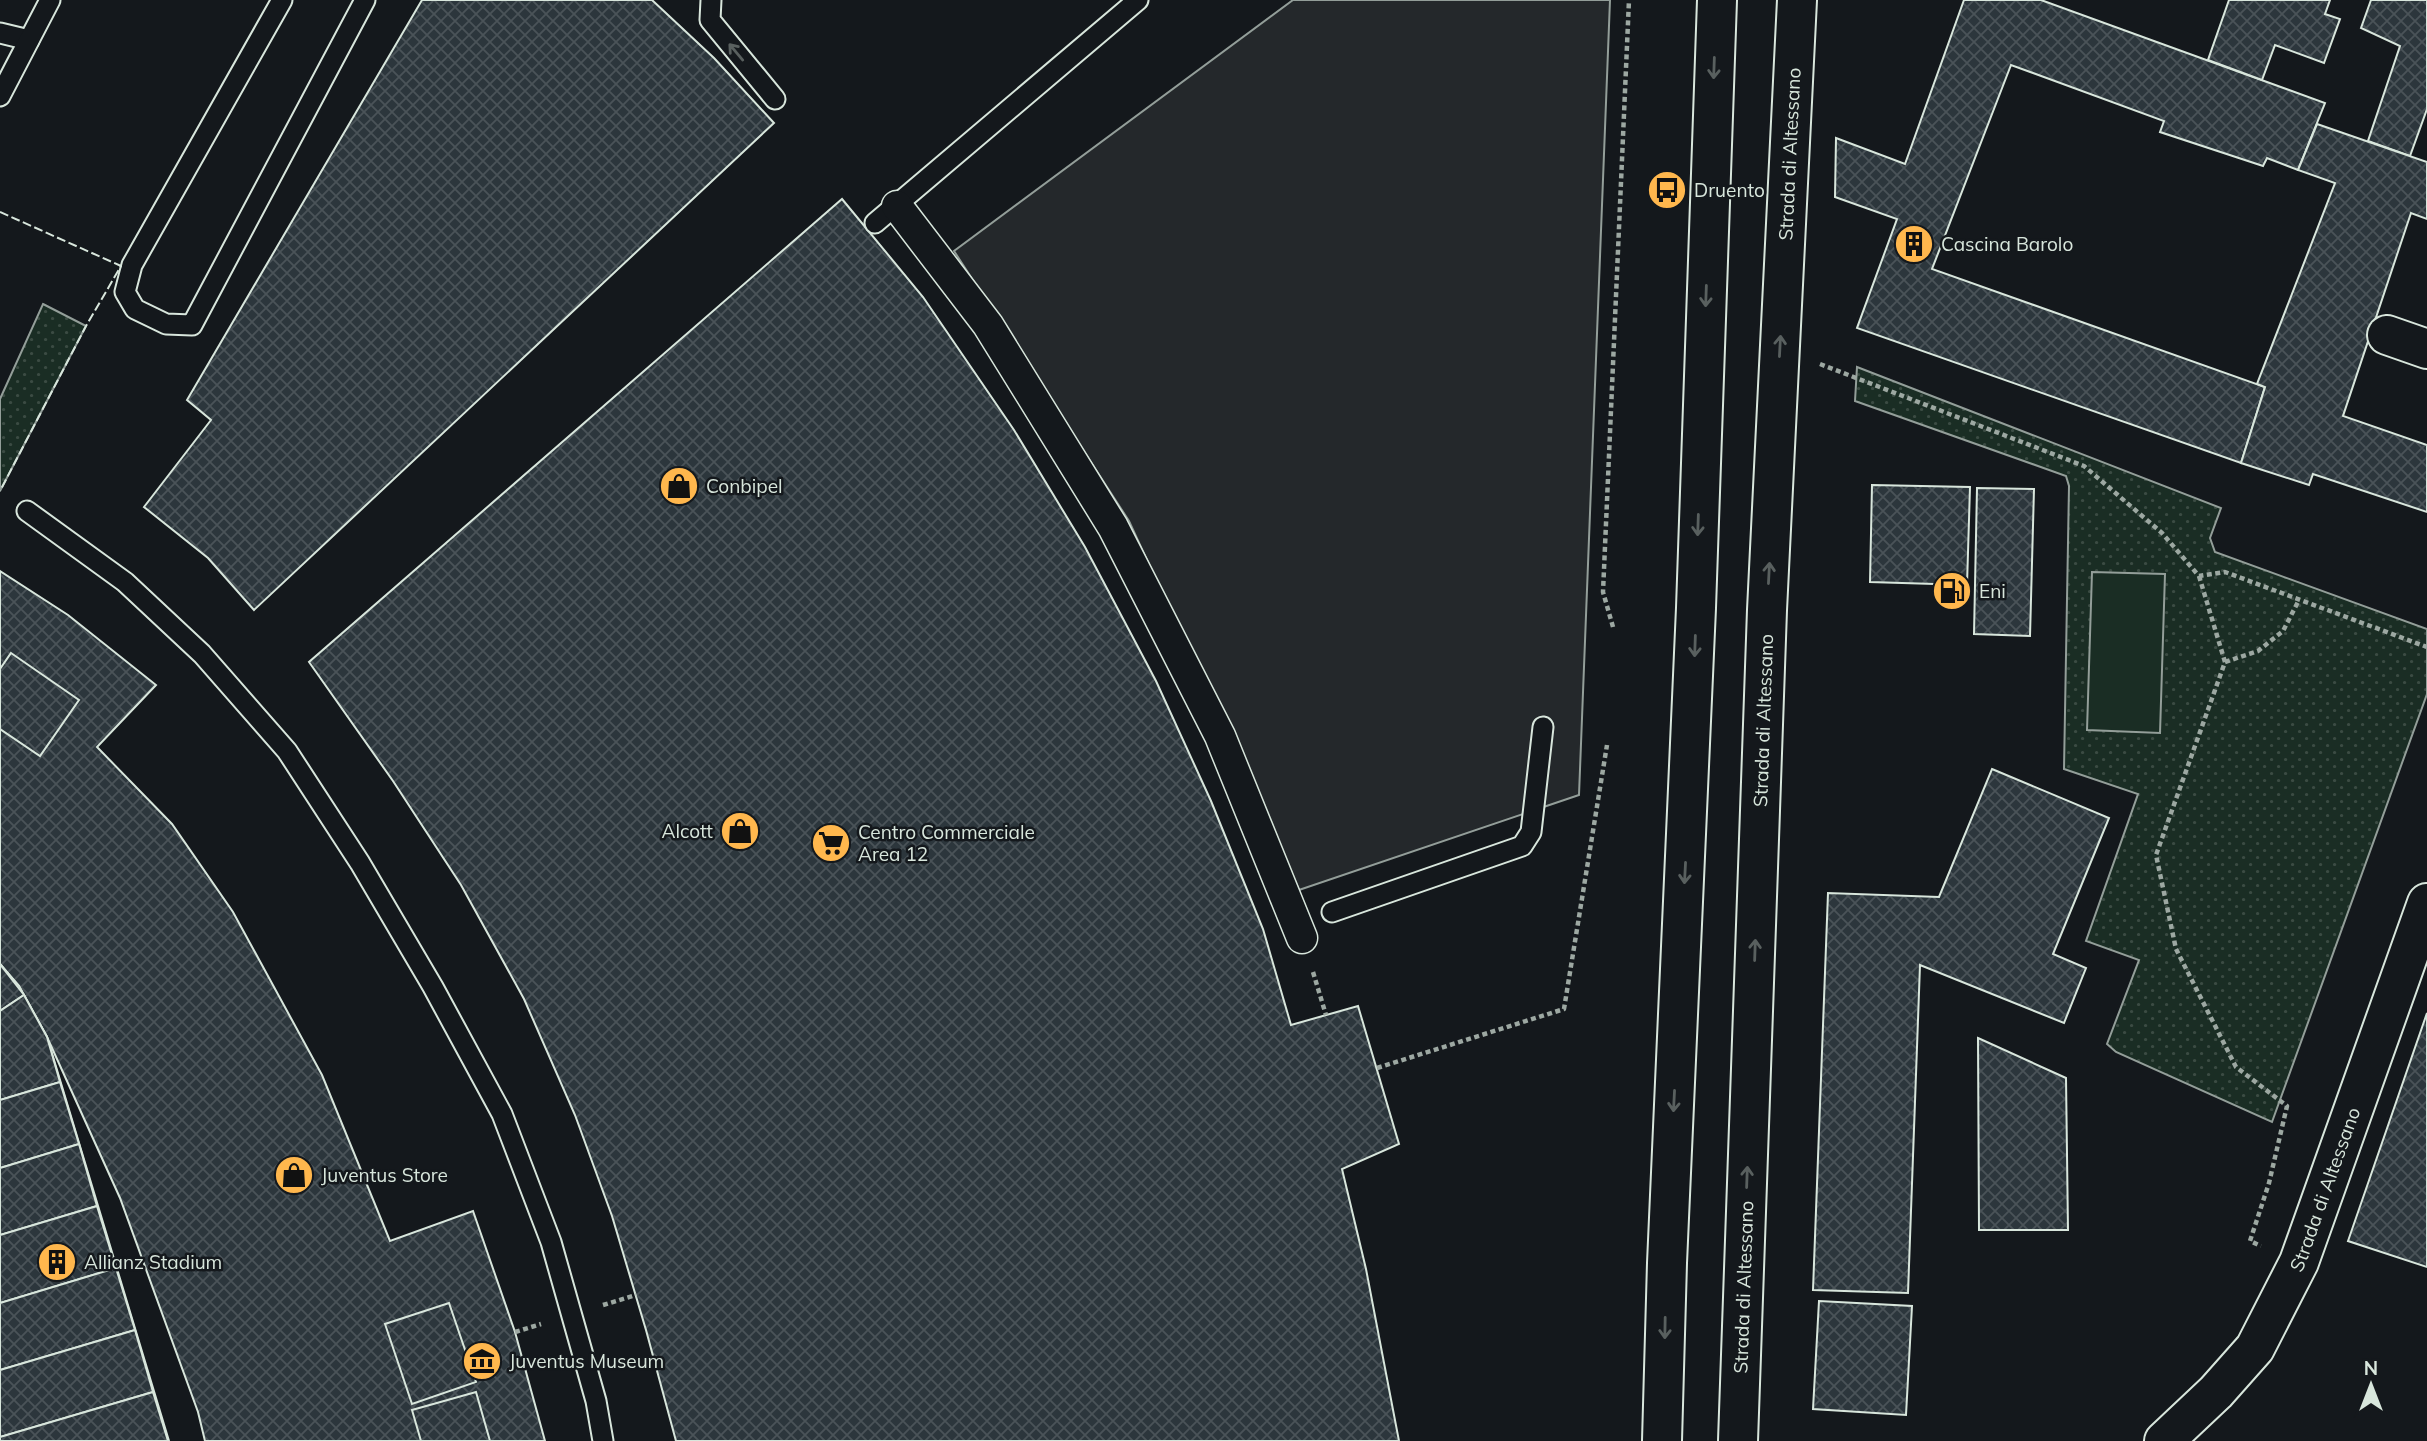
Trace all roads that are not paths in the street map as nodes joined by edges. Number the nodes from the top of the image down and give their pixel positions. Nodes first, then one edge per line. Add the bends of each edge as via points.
1 (50, 0) edge
2 (282, 0) edge
3 (365, 0) edge
4 (710, 0) edge
5 (1138, 0) edge
6 (1717, 0) edge
7 (1797, 0) edge
8 (0, 33) edge
9 (29, 40) junction
10 (0, 96) edge
11 (775, 99) dead end
12 (886, 215) joint
13 (2387, 335) dead end
14 (2427, 349) edge
15 (27, 511) dead end
16 (1543, 727) dead end
17 (2427, 902) edge
18 (1332, 912) dead end
19 (1302, 938) road end
20 (603, 1441) edge
21 (1662, 1441) edge
22 (1738, 1441) edge
23 (2164, 1441) edge

1 - 9 lane
2 - 3 lane via 132,265 125,292 135,309 166,324 192,325
11 -> 4 lane via 710,20
5 - 12 lane
6 -> 21 street
22 -> 7 street, Strada di Altessano via 1767,610
8 - 9 lane
9 - 10 lane
12 - 19 street via 988,326 1113,527 1220,736
13 - 14 street
15 - 20 lane via 125,582 202,654 287,751 360,863 502,1114 551,1242
16 - 18 lane via 1531,832 1522,846
17 - 23 street, Strada di Altessano via 2299,1262 2255,1348

